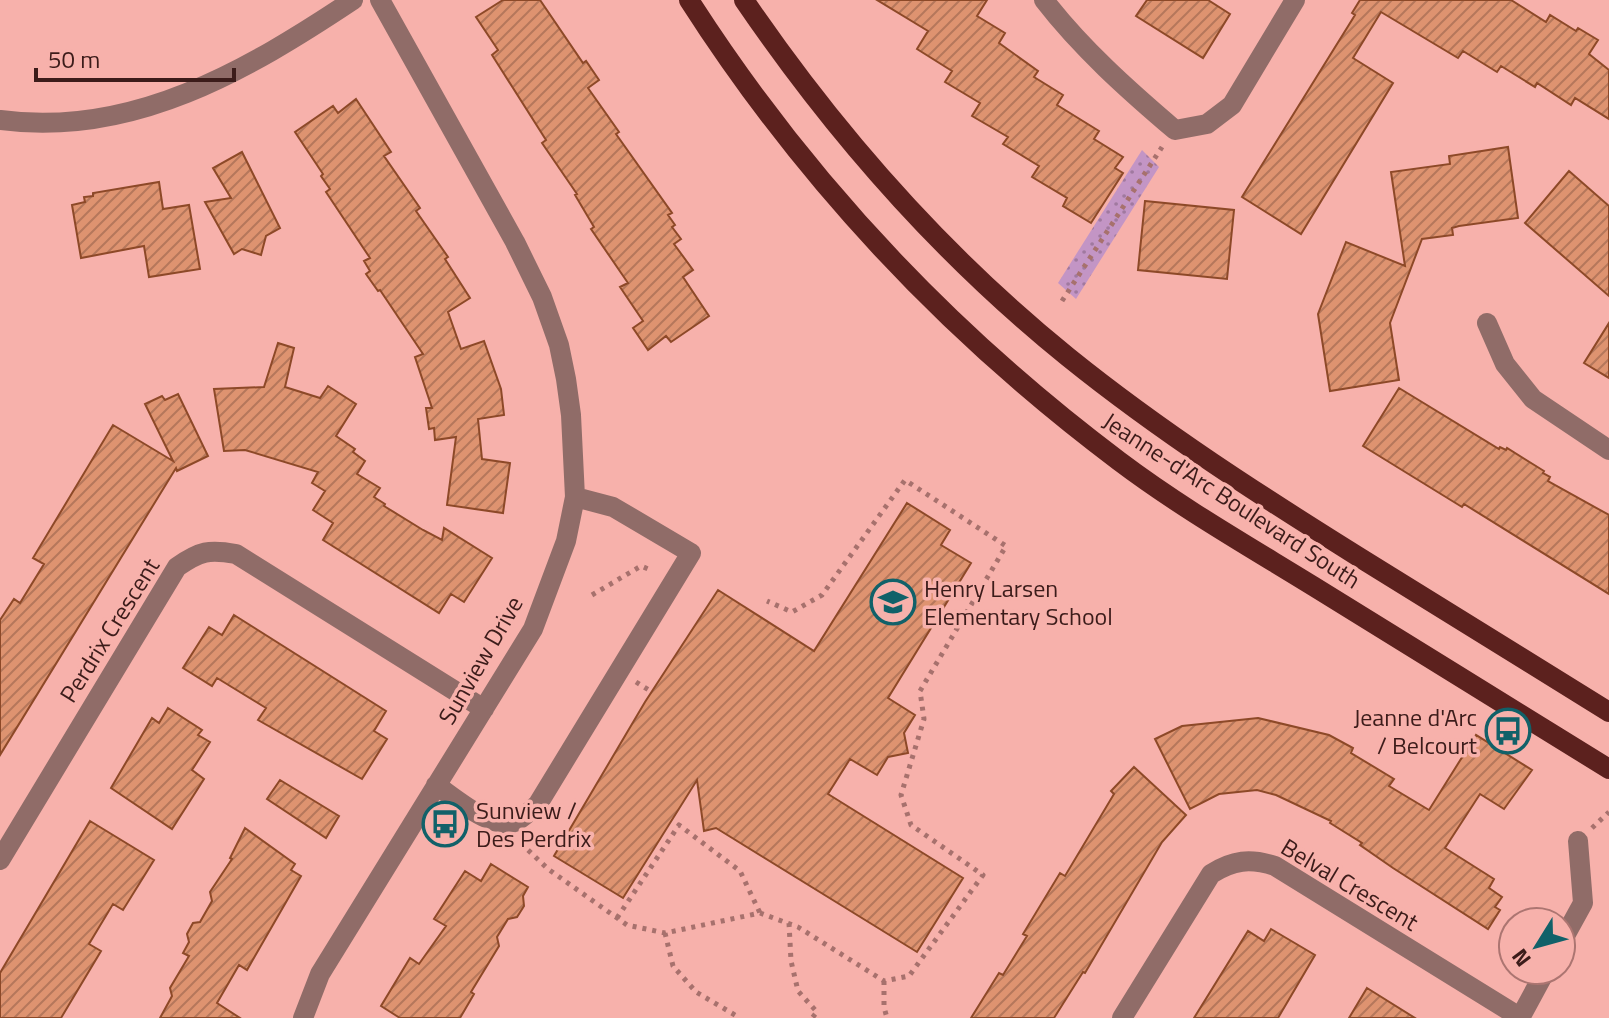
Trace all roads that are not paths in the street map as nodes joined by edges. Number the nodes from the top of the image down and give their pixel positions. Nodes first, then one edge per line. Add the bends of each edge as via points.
1 (353, 0) edge
2 (380, 0) edge
3 (689, 0) edge
4 (744, 0) edge
5 (1044, 0) edge
6 (1295, 0) edge
7 (0, 120) edge
8 (1487, 323) dead end
9 (1609, 450) edge
10 (575, 497) junction
11 (484, 709) junction
12 (1609, 712) edge
13 (1609, 769) edge
14 (436, 785) junction
15 (1578, 841) dead end
16 (0, 860) edge
17 (1577, 914) edge
18 (1537, 986) edge
19 (303, 1018) edge
20 (1122, 1018) edge
21 (1520, 1018) edge

1 - 7 street via 254,62 171,100 96,118
2 - 10 street, Sunview Drive via 542,297 566,379
3 - 13 main road, Jeanne-d'Arc Boulevard South via 776,125 857,222 961,331 1048,406 1201,517
4 - 12 main road, Jeanne-d'Arc Boulevard South via 893,190 952,253 1066,356 1212,464
5 - 6 street via 1135,96 1175,130 1207,124 1232,105
8 - 9 street via 1505,364 1533,399
10 - 11 street, Sunview Drive via 566,541 533,629
10 - 14 street via 613,507 691,553 538,804 515,822 501,825
11 - 14 street, Sunview Drive
11 - 16 street, Perdrix Crescent via 236,554 214,550 195,555 177,567
14 - 19 street, Sunview Drive via 320,974
15 - 17 street via 1583,903
18 - 21 street
20 - 21 street, Belval Crescent via 1211,874 1241,860 1275,866

